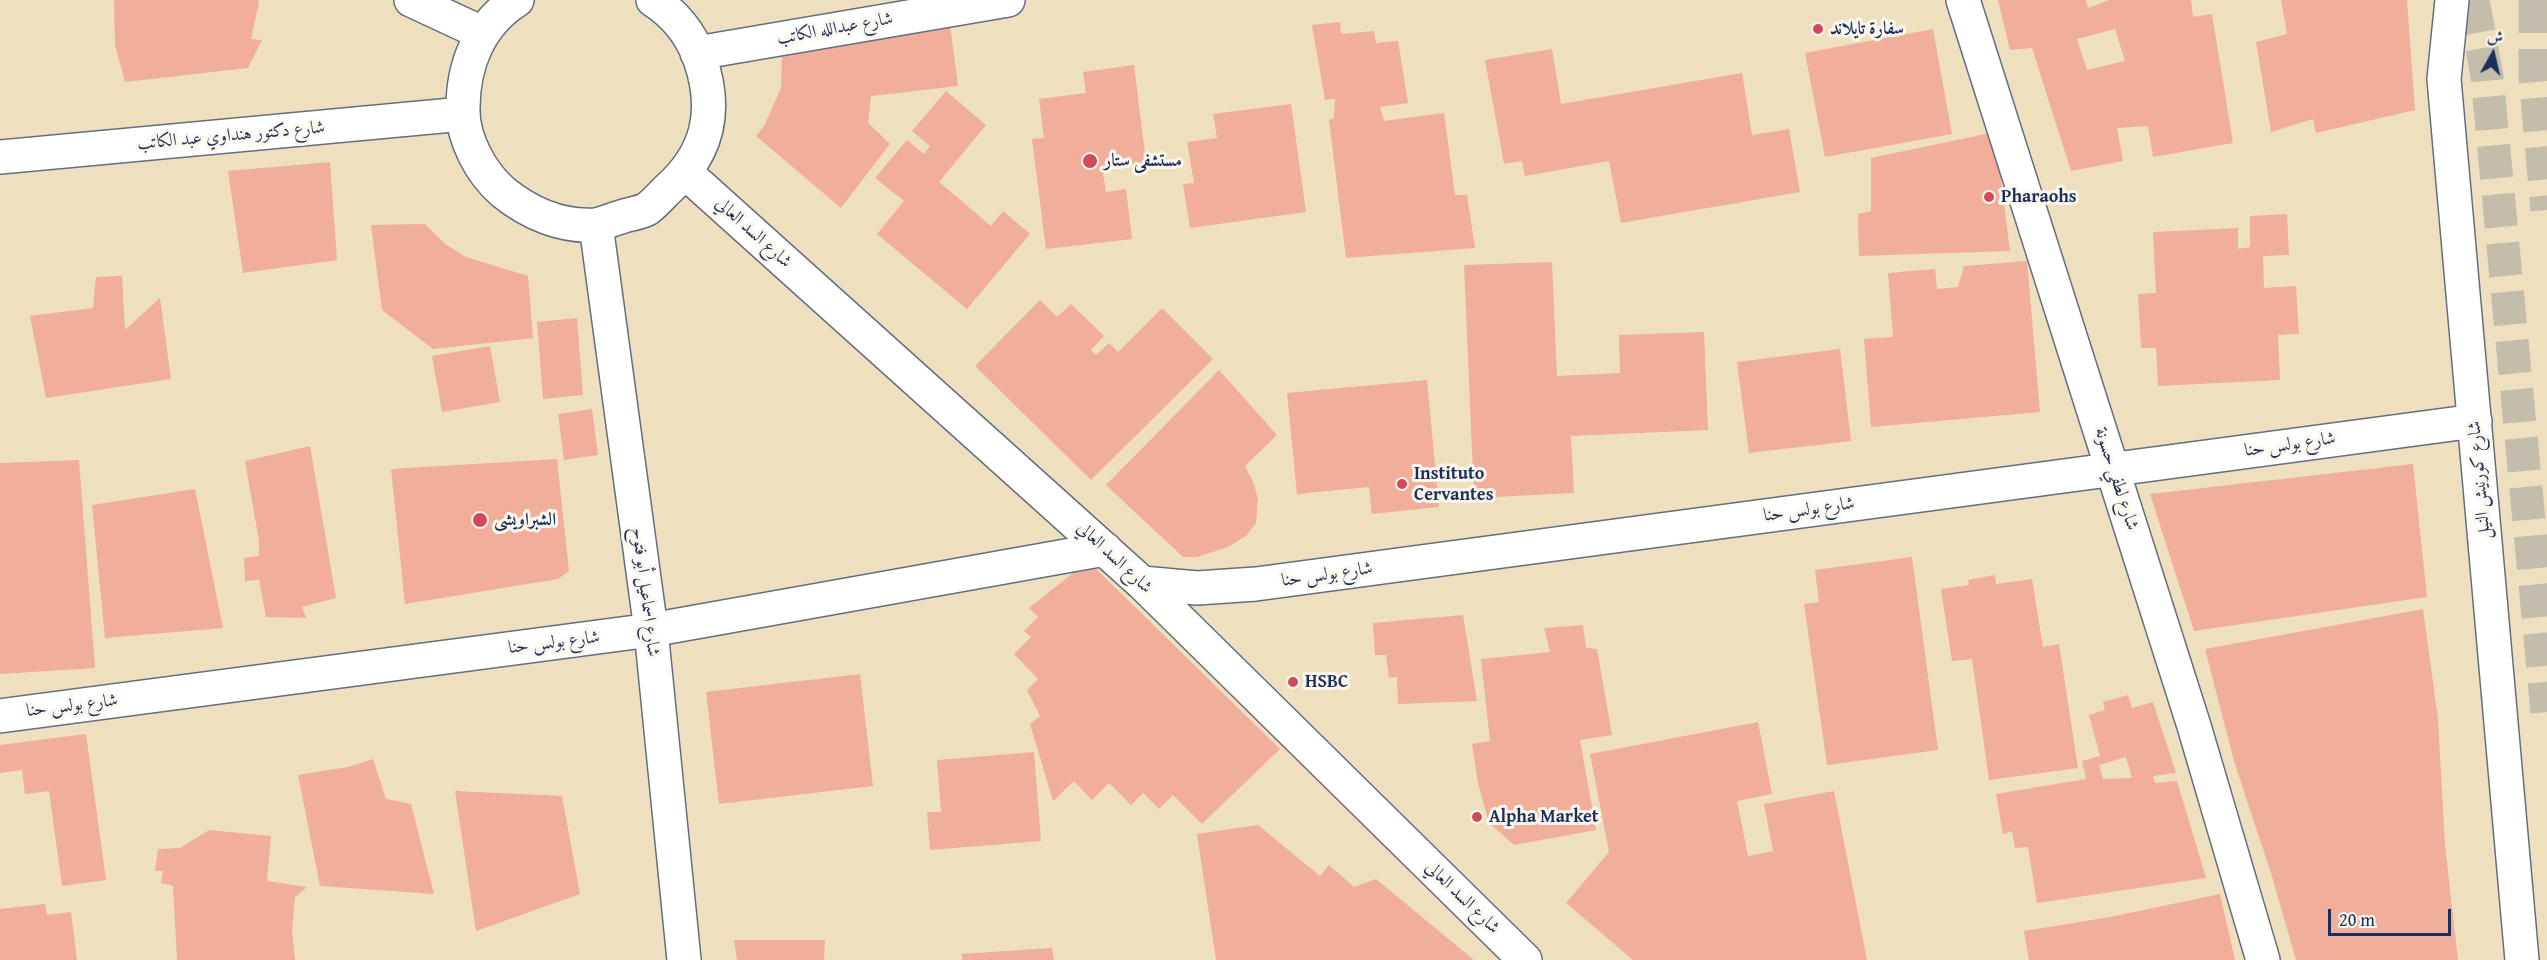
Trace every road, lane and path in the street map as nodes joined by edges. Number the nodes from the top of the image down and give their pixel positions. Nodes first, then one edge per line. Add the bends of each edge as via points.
1 (411, 0) edge
2 (517, 0) edge
3 (653, 0) edge
4 (1008, 0) edge
5 (1964, 0) edge
6 (2452, 0) edge
7 (482, 33) junction
8 (697, 52) junction
9 (463, 114) junction
10 (0, 157) edge
11 (686, 173) junction
12 (596, 225) junction
13 (2475, 421) junction
14 (2112, 469) junction
15 (1105, 549) junction
16 (1142, 583) junction
17 (651, 630) junction
18 (0, 716) edge
19 (684, 960) edge
20 (1525, 960) edge
21 (2264, 960) edge
22 (2522, 960) edge

1 - 7 street
2 - 7 street via 504,8
3 - 8 street via 670,11
4 - 8 street, شارع عبدالله الكاتب
5 - 14 street, شارع لطفي حسونة
6 - 13 street, شارع كورنيش النيل via 2444,79
7 - 9 street via 463,86
8 - 11 street via 707,80 709,113 702,145
9 - 10 street, شارع دكتور هنداوي عبد الكاتب
9 - 12 street via 472,151 493,183 522,207 558,221
11 - 12 street via 647,209
11 - 15 street, شارع السد العالي
12 - 17 street, شارع اسماعيل أبو فتوح
13 - 14 street, شارع بولس حنا
13 - 22 street, شارع كورنيش النيل
14 - 16 street, شارع بولس حنا via 1256,584 1197,588
14 - 21 street, شارع لطفي حسونة
15 - 16 street, شارع السد العالي
15 - 17 street, شارع بولس حنا
16 - 20 street, شارع السد العالي
17 - 18 street, شارع بولس حنا
17 - 19 street, شارع اسماعيل أبو فتوح

